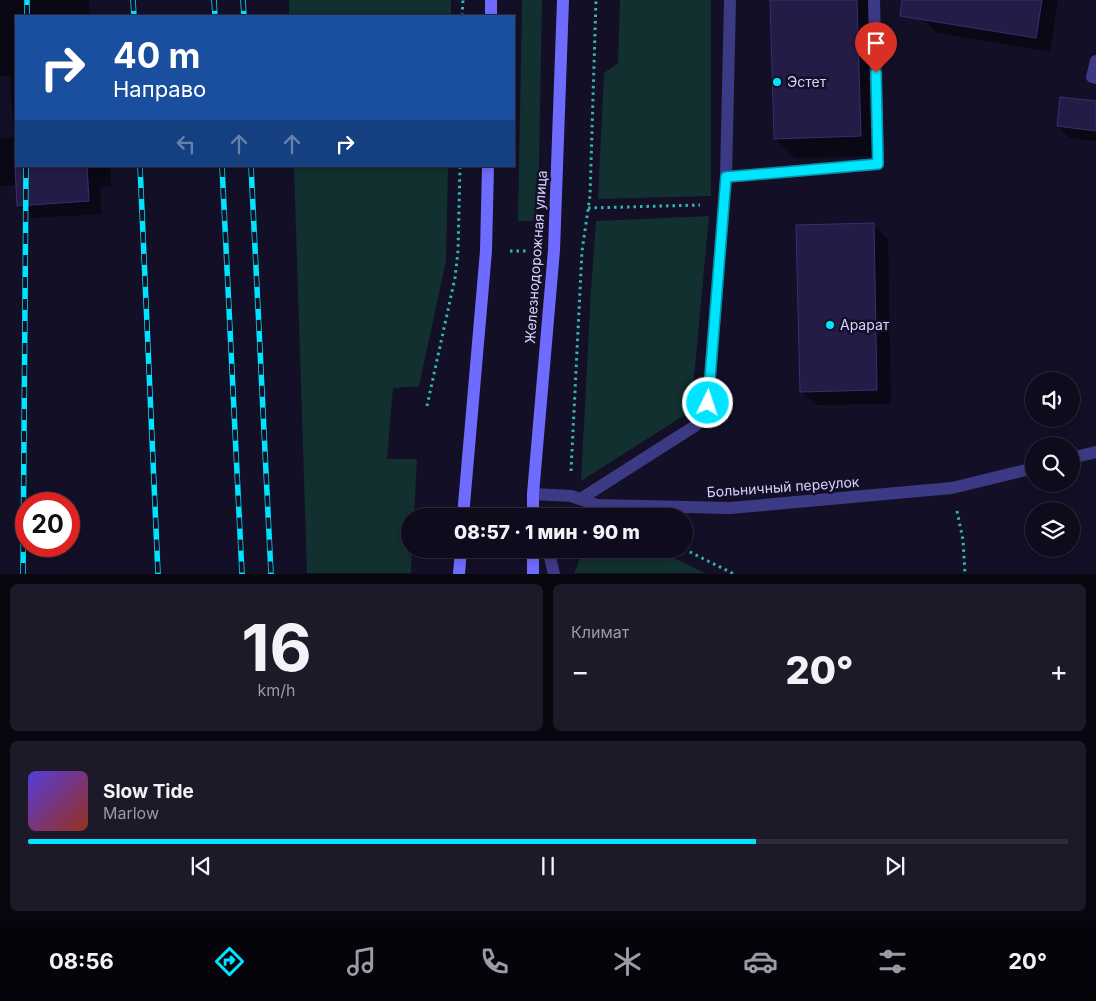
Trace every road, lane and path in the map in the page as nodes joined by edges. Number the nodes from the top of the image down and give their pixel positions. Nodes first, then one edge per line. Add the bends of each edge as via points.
1 (463, 0) edge
2 (491, 0) edge
3 (564, 0) edge
4 (596, 0) edge
5 (730, 0) edge
6 (874, 0) edge
7 (462, 15) edge
8 (491, 15) edge
9 (1096, 61) edge
10 (1096, 78) edge
11 (460, 167) edge
12 (488, 167) edge
13 (726, 177) junction
14 (724, 204) junction
15 (588, 208) junction
16 (554, 250) junction
17 (458, 251) junction
18 (486, 251) junction
19 (582, 251) junction
20 (427, 406) dead end
21 (1096, 452) edge
22 (1080, 456) edge
23 (1025, 470) edge
24 (952, 488) junction
25 (533, 494) junction
26 (576, 497) junction
27 (464, 508) edge
28 (533, 508) edge
29 (537, 508) edge
30 (693, 554) edge
31 (460, 558) edge
32 (533, 558) edge
33 (550, 558) edge
34 (459, 574) edge
35 (533, 574) edge
36 (554, 574) edge
37 (734, 574) edge
38 (965, 574) edge

1 - 7 path
2 - 8 main road
3 - 16 main road, Железнодорожная улица
4 - 15 path
5 - 13 street
6 - 13 street via 878,164
9 - 10 street via 1092,78
11 - 17 path
12 - 18 main road
13 - 14 street
14 - 15 path
14 - 26 street via 708,403 695,426
15 - 19 path
16 - 18 path
16 - 19 path
16 - 25 main road, Железнодорожная улица
17 - 18 path
17 - 20 path
18 - 27 main road
19 - 26 path
21 - 22 street
23 - 24 street, Больничный переулок
24 - 26 street, Больничный переулок via 730,508 597,505
24 - 38 path via 963,540
25 - 26 street, Больничный переулок
25 - 28 main road, Железнодорожная улица
25 - 29 street
30 - 37 path
31 - 34 main road
32 - 35 main road
33 - 36 street

